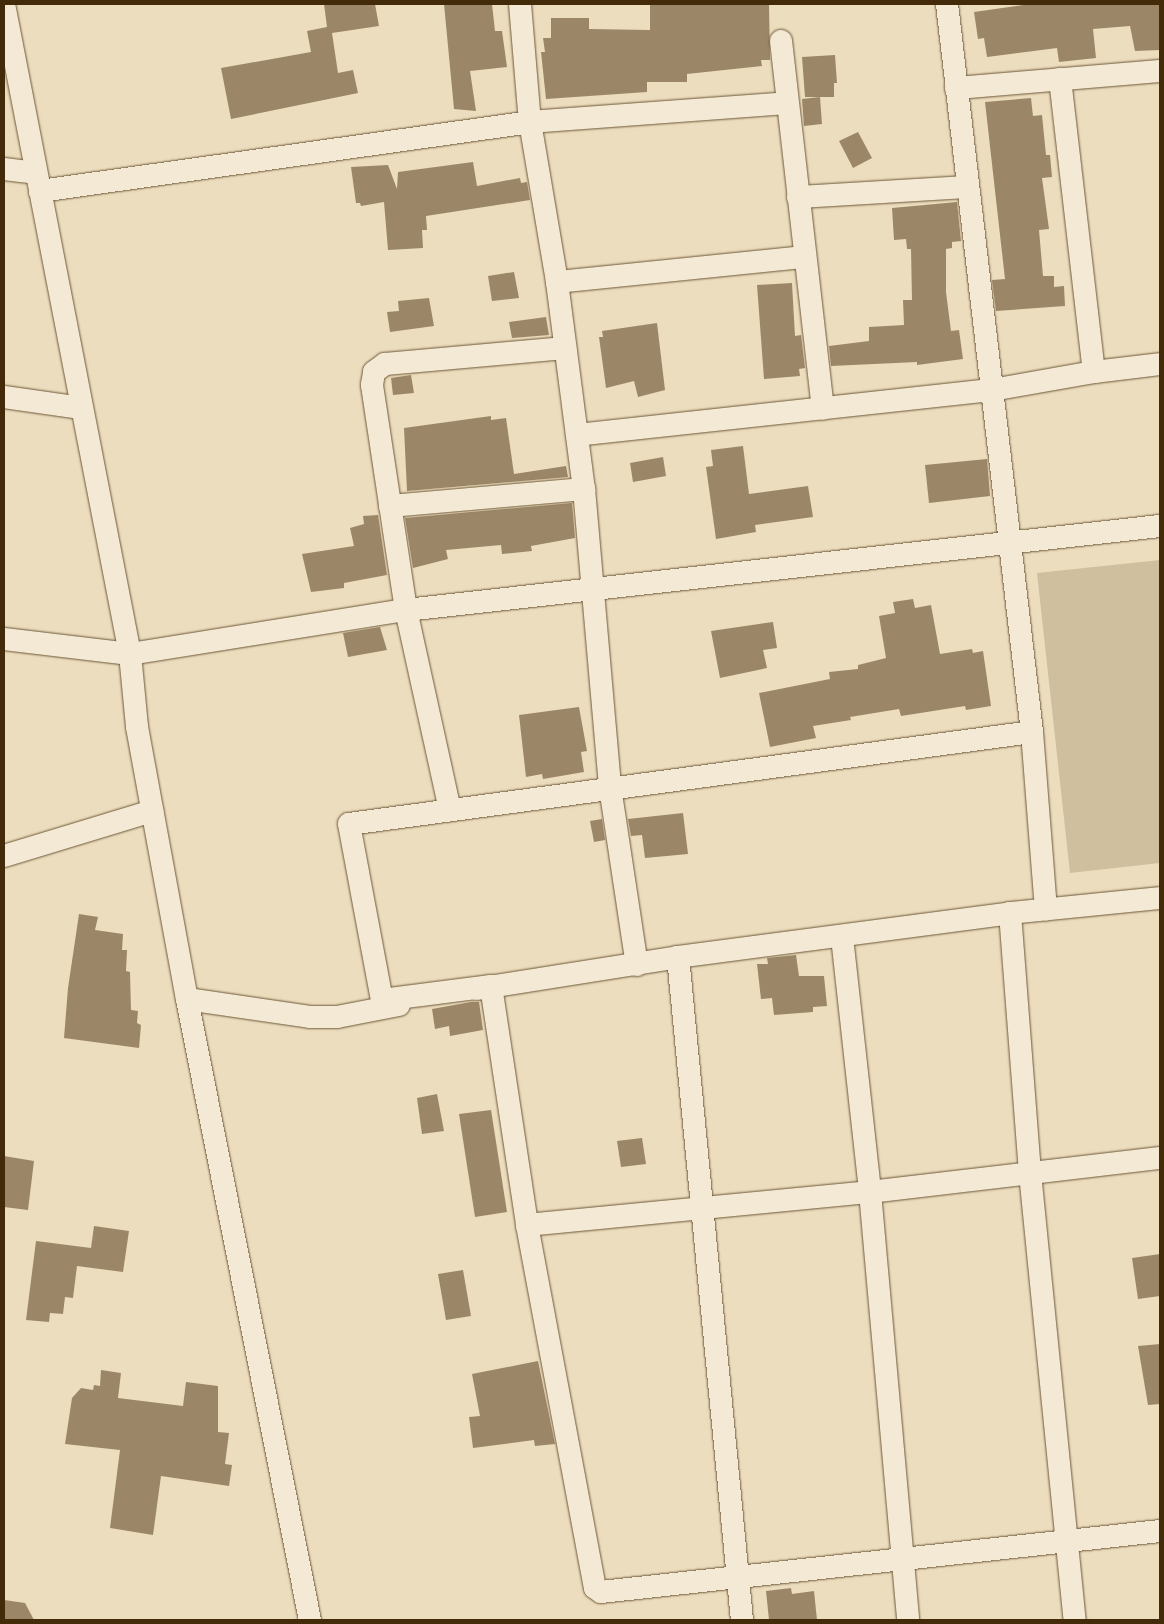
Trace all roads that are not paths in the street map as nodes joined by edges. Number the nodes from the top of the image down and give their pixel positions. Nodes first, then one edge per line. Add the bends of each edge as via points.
1 (4, 4) edge
2 (520, 4) edge
3 (947, 4) edge
4 (781, 41) dead end
5 (1160, 71) edge
6 (1060, 79) junction
7 (956, 88) junction
8 (786, 103) junction
9 (530, 122) junction
10 (4, 169) edge
11 (38, 182) junction
12 (968, 188) junction
13 (798, 196) junction
14 (804, 257) junction
15 (557, 282) junction
16 (564, 348) junction
17 (1160, 364) edge
18 (1094, 372) junction
19 (992, 390) junction
20 (4, 397) edge
21 (81, 408) junction
22 (822, 409) junction
23 (577, 435) junction
24 (584, 489) junction
25 (390, 506) junction
26 (1160, 526) edge
27 (1009, 545) junction
28 (595, 588) junction
29 (406, 610) junction
30 (4, 639) edge
31 (130, 654) junction
32 (1032, 732) junction
33 (610, 788) junction
34 (450, 810) junction
35 (152, 811) junction
36 (4, 856) edge
37 (1160, 898) edge
38 (1046, 909) junction
39 (1010, 914) junction
40 (842, 937) junction
41 (678, 958) junction
42 (637, 965) junction
43 (491, 986) junction
44 (187, 999) junction
45 (1160, 1158) edge
46 (1030, 1173) junction
47 (870, 1192) junction
48 (704, 1208) junction
49 (527, 1225) junction
50 (1160, 1530) edge
51 (1064, 1540) junction
52 (902, 1558) junction
53 (738, 1576) junction
54 (310, 1620) edge
55 (742, 1620) edge
56 (908, 1620) edge
57 (1075, 1620) edge

1 - 11 street
2 - 9 street
3 - 7 street
4 - 8 street
5 - 6 street
6 - 7 street
6 - 18 street
7 - 12 street
8 - 9 street
8 - 13 street
9 - 11 street
9 - 15 street
10 - 11 street
11 - 21 street
12 - 13 street
12 - 19 street
13 - 14 street
14 - 15 street
14 - 22 street
15 - 16 street
16 - 23 street
16 - 25 street via 385,364 374,372 372,385
17 - 18 street
18 - 19 street
19 - 22 street
19 - 27 street
20 - 21 street
21 - 31 street
22 - 23 street
23 - 24 street
24 - 25 street
24 - 28 street
25 - 29 street
26 - 27 street
27 - 28 street
27 - 32 street
28 - 29 street
28 - 33 street
29 - 31 street
29 - 34 street
30 - 31 street
31 - 35 street via 137,727
32 - 33 street
32 - 38 street
33 - 34 street
33 - 42 street
34 - 43 street via 349,824 382,1000
35 - 36 street
35 - 44 street
37 - 38 street
38 - 39 street
39 - 40 street
39 - 46 street
40 - 41 street
40 - 47 street
41 - 42 street
41 - 48 street
42 - 43 street
43 - 44 street via 337,1017 310,1017
43 - 49 street
44 - 54 street
45 - 46 street
46 - 47 street
46 - 51 street
47 - 48 street
47 - 52 street
48 - 49 street
48 - 53 street
49 - 53 street via 595,1588 601,1592
50 - 51 street
51 - 52 street
51 - 57 street
52 - 53 street
52 - 56 street
53 - 55 street

